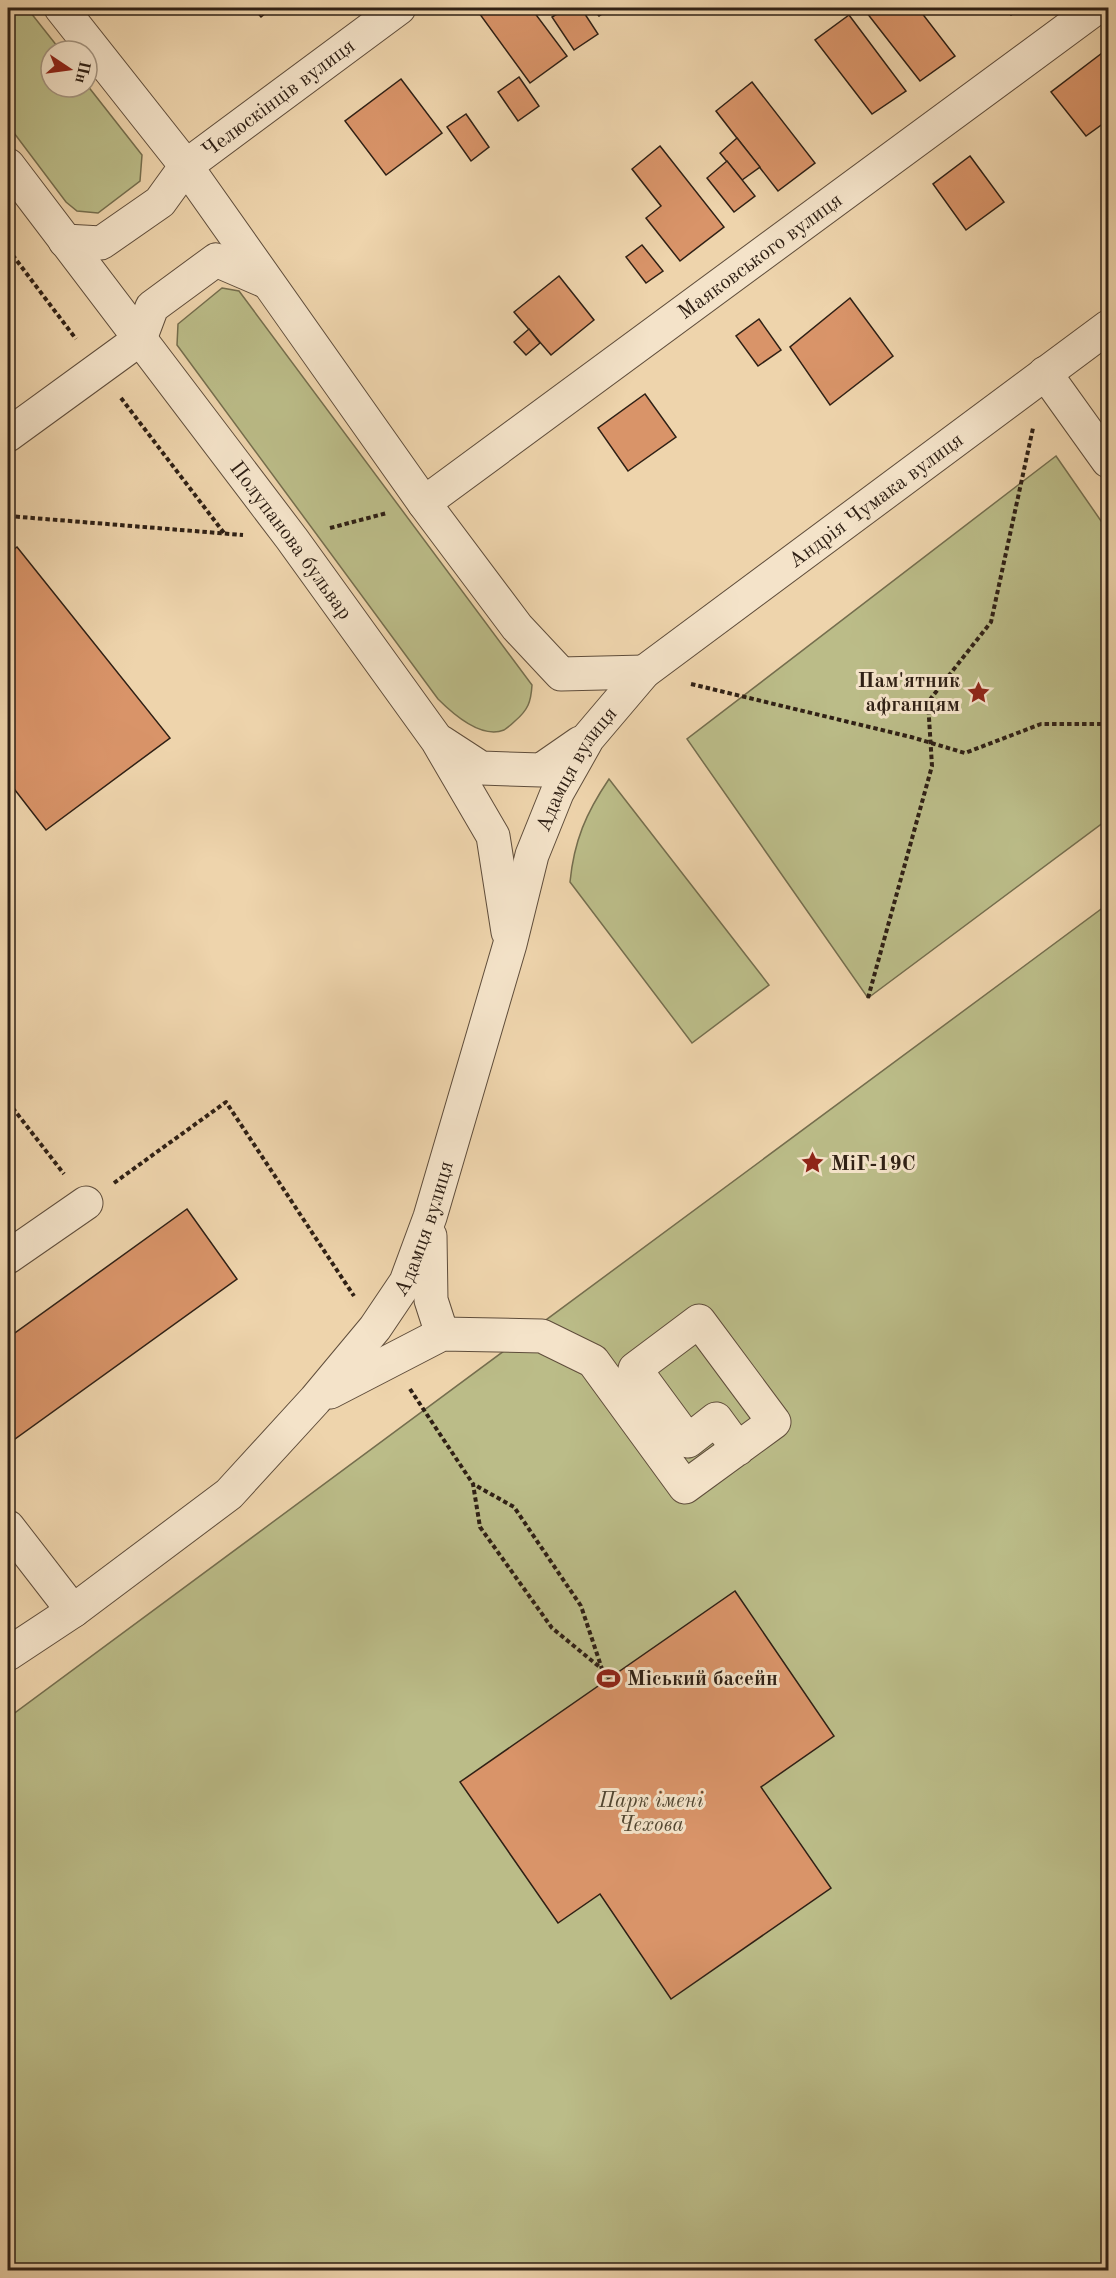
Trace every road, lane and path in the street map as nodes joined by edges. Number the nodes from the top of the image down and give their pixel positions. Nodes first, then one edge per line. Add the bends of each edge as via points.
1 (61, 8) edge
2 (399, 8) edge
3 (1096, 8) edge
4 (8, 165) edge
5 (186, 166) junction
6 (65, 241) junction
7 (267, 282) junction
8 (1108, 327) edge
9 (140, 339) junction
10 (1045, 373) junction
11 (8, 435) edge
12 (1108, 461) edge
13 (424, 503) junction
14 (8, 516) edge
15 (291, 538) junction
16 (644, 672) junction
17 (1108, 724) edge
18 (588, 738) junction
19 (437, 740) junction
20 (931, 743) junction
21 (510, 944) junction
22 (868, 998) dead end
23 (8, 1102) edge
24 (86, 1203) junction
25 (430, 1217) junction
26 (8, 1257) edge
27 (375, 1328) junction
28 (442, 1334) junction
29 (391, 1360) junction
30 (315, 1400) junction
31 (738, 1449) dead end
32 (473, 1484) junction
33 (8, 1527) edge
34 (73, 1611) junction
35 (8, 1654) edge
36 (602, 1669) junction
37 (609, 1678) dead end

1 - 5 street
2 - 5 street, Челюскінців вулиця
3 - 13 street, Маяковського вулиця
4 - 6 street, Полупанова бульвар
5 - 6 street, Челюскінців вулиця via 160,202 101,243
5 - 7 street
6 - 9 street, Полупанова бульвар
7 - 9 street via 216,260 152,307
7 - 13 street
8 - 10 street, Андрія Чумака вулиця
9 - 11 street
9 - 15 street, Полупанова бульвар
10 - 12 street
10 - 16 street, Андрія Чумака вулиця
10 - 20 path via 991,622 928,702
13 - 15 path
13 - 16 street via 517,627 561,674
14 - 15 path
15 - 19 street, Полупанова бульвар
16 - 18 street, Адамця вулиця
16 - 20 path
17 - 20 path via 1041,724 965,753
18 - 19 street via 541,771 482,768
18 - 21 street, Адамця вулиця via 557,794 532,855
19 - 21 street, Полупанова бульвар via 493,836
20 - 22 path via 932,766
21 - 25 street, Адамця вулиця
23 - 24 path
24 - 26 street
24 - 27 path via 226,1102
25 - 27 street, Адамця вулиця via 406,1282
25 - 28 street via 431,1300
27 - 30 street, Адамця вулиця
28 - 29 street
28 - 31 street via 542,1336 593,1361 685,1487
29 - 30 street
29 - 32 path
30 - 34 street, Адамця вулиця via 229,1494
32 - 36 path via 480,1527 552,1628
32 - 36 path via 514,1507 581,1606
33 - 34 street
34 - 35 street, Адамця вулиця
36 - 37 path

